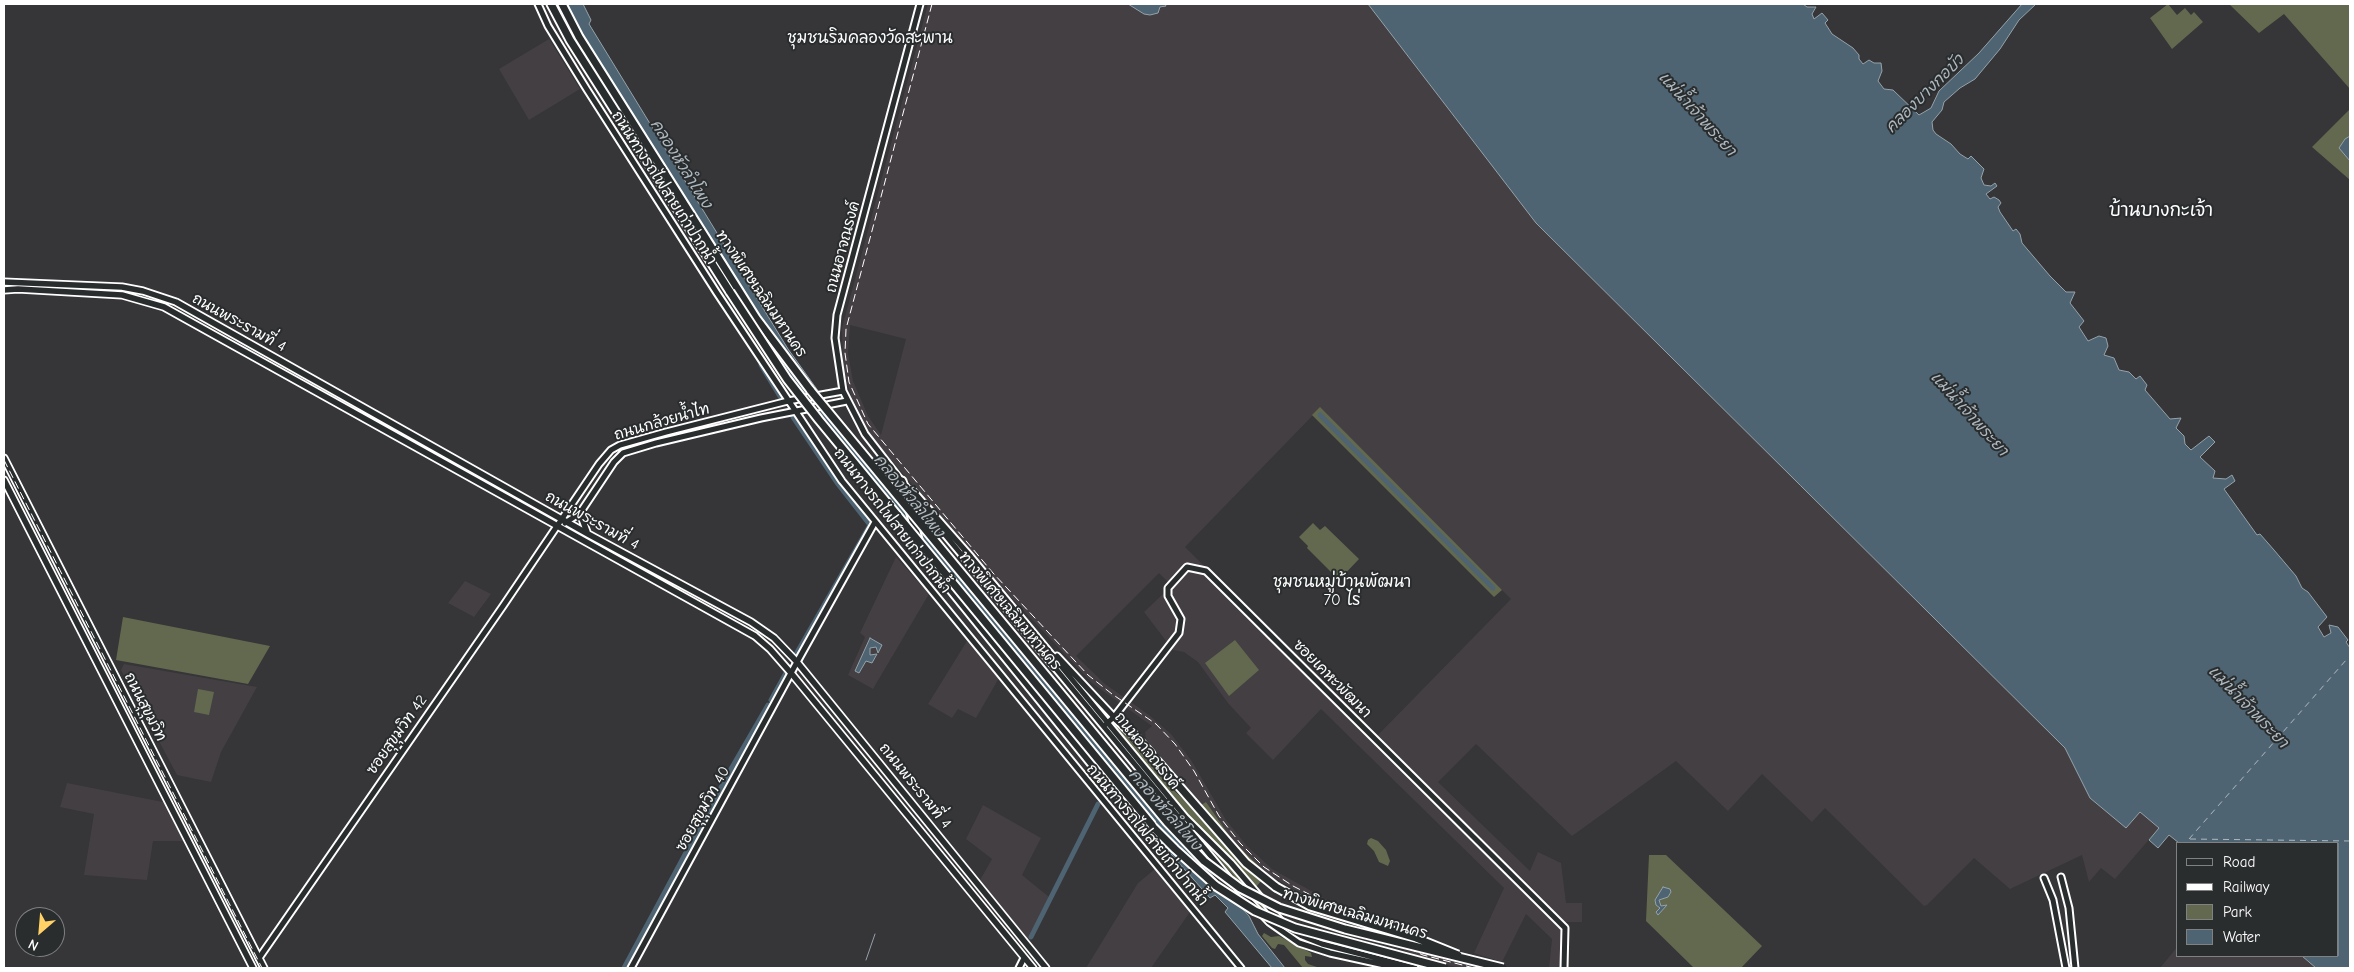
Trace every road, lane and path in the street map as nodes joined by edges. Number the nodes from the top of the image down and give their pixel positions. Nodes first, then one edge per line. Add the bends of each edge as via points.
1 (538, 4) edge
2 (551, 4) edge
3 (562, 4) edge
4 (920, 4) edge
5 (4, 282) edge
6 (4, 290) edge
7 (843, 391) junction
8 (788, 401) junction
9 (845, 401) junction
10 (794, 411) junction
11 (406, 431) junction
12 (401, 439) junction
13 (620, 445) junction
14 (624, 453) junction
15 (4, 458) edge
16 (4, 480) edge
17 (903, 482) junction
18 (580, 513) junction
19 (565, 520) junction
20 (875, 522) junction
21 (556, 526) junction
22 (588, 534) junction
23 (58, 564) junction
24 (47, 565) junction
25 (797, 662) junction
26 (791, 673) junction
27 (1109, 722) junction
28 (1151, 754) dead end
29 (1157, 761) dead end
30 (180, 804) junction
31 (171, 808) junction
32 (1152, 825) junction
33 (937, 833) junction
34 (934, 848) junction
35 (2061, 877) dead end
36 (2044, 878) dead end
37 (259, 958) junction
38 (1024, 958) junction
39 (1470, 960) junction
40 (252, 966) edge
41 (264, 968) edge
42 (631, 968) edge
43 (1019, 968) edge
44 (1033, 968) edge
45 (1046, 968) edge
46 (1241, 968) edge
47 (1398, 968) edge
48 (1416, 968) edge
49 (1445, 968) edge
50 (1503, 968) edge
51 (1564, 968) edge
52 (2066, 968) edge
53 (2075, 968) edge

1 - 8 street, ถนนทางรถไฟสายเก่าปากน้ำ via 586,88
2 - 32 highway, ทางพิเศษเฉลิมมหานคร, bridge via 570,40 787,378 818,420
3 - 39 highway, ทางพิเศษเฉลิมมหานคร, bridge via 579,37 756,318 816,399 1185,842 1240,888 1279,908 1345,929
4 - 7 street, ถนนอาจณรงค์ via 838,315 835,338
5 - 11 main road, ถนนพระรามที่ 4 via 122,287 165,298
6 - 12 main road, ถนนพระรามที่ 4 via 122,295 153,302
7 - 8 street, ถนนกล้วยน้ำไท
7 - 9 street, ถนนอาจณรงค์
8 - 10 street, ถนนทางรถไฟสายเก่าปากน้ำ
8 - 13 street, ถนนกล้วยน้ำไท
9 - 10 street, ถนนกล้วยน้ำไท
9 - 17 street, ถนนอาจณรงค์ via 865,434
10 - 14 street, ถนนกล้วยน้ำไท
10 - 20 street, ถนนทางรถไฟสายเก่าปากน้ำ
11 - 12 main road
11 - 19 main road, ถนนพระรามที่ 4
12 - 21 main road, ถนนพระรามที่ 4
13 - 14 street
13 - 19 street, ถนนกล้วยน้ำไท via 599,464
14 - 18 street, ถนนกล้วยน้ำไท via 614,462
15 - 23 main road, ถนนสุขุมวิท
16 - 24 main road, ถนนสุขุมวิท
17 - 27 street, ถนนอาจณรงค์
17 - 27 street, ถนนอาจณรงค์ via 929,508
17 - 32 highway, bridge via 922,554 1100,774
18 - 19 street, ถนนกล้วยน้ำไท
18 - 22 main road
19 - 21 street, ถนนกล้วยน้ำไท
19 - 22 main road, ถนนพระรามที่ 4
20 - 25 street, ซอยสุขุมวิท 40
20 - 46 street, ถนนทางรถไฟสายเก่าปากน้ำ
21 - 26 main road, ถนนพระรามที่ 4 via 755,636
21 - 37 street, ซอยสุขุมวิท 42
22 - 25 main road, ถนนพระรามที่ 4 via 751,622 774,638
23 - 24 main road
23 - 30 main road, ถนนสุขุมวิท
24 - 31 main road, ถนนสุขุมวิท
25 - 26 street, ซอยสุขุมวิท 40
25 - 33 main road, ถนนพระรามที่ 4
26 - 34 main road, ถนนพระรามที่ 4
26 - 42 street, ซอยสุขุมวิท 40
27 - 28 highway via 1134,735
27 - 47 street, ถนนอาจณรงค์ via 1238,889 1279,931 1320,950
27 - 48 street, ถนนอาจณรงค์ via 1186,818 1232,863 1286,926 1322,944
27 - 51 street, ซอยเคหะพัฒนา via 1179,633 1181,619 1168,596 1168,588 1187,567 1206,571 1565,928
29 - 39 highway, bridge via 1246,863 1276,887 1310,906 1438,946
30 - 31 main road
30 - 37 main road, ถนนสุขุมวิท
31 - 40 main road, ถนนสุขุมวิท
32 - 49 highway, ทางพิเศษเฉลิมมหานคร, bridge via 1201,874 1255,911 1312,934
33 - 34 main road
33 - 45 main road, ถนนพระรามที่ 4
34 - 38 main road, ถนนพระรามที่ 4
35 - 53 street via 2069,908
36 - 52 street via 2053,900
37 - 40 main road
37 - 41 main road, ถนนสุขุมวิท
38 - 43 street
38 - 44 main road, ถนนพระรามที่ 4
39 - 50 highway, ทางพิเศษเฉลิมมหานคร, bridge

